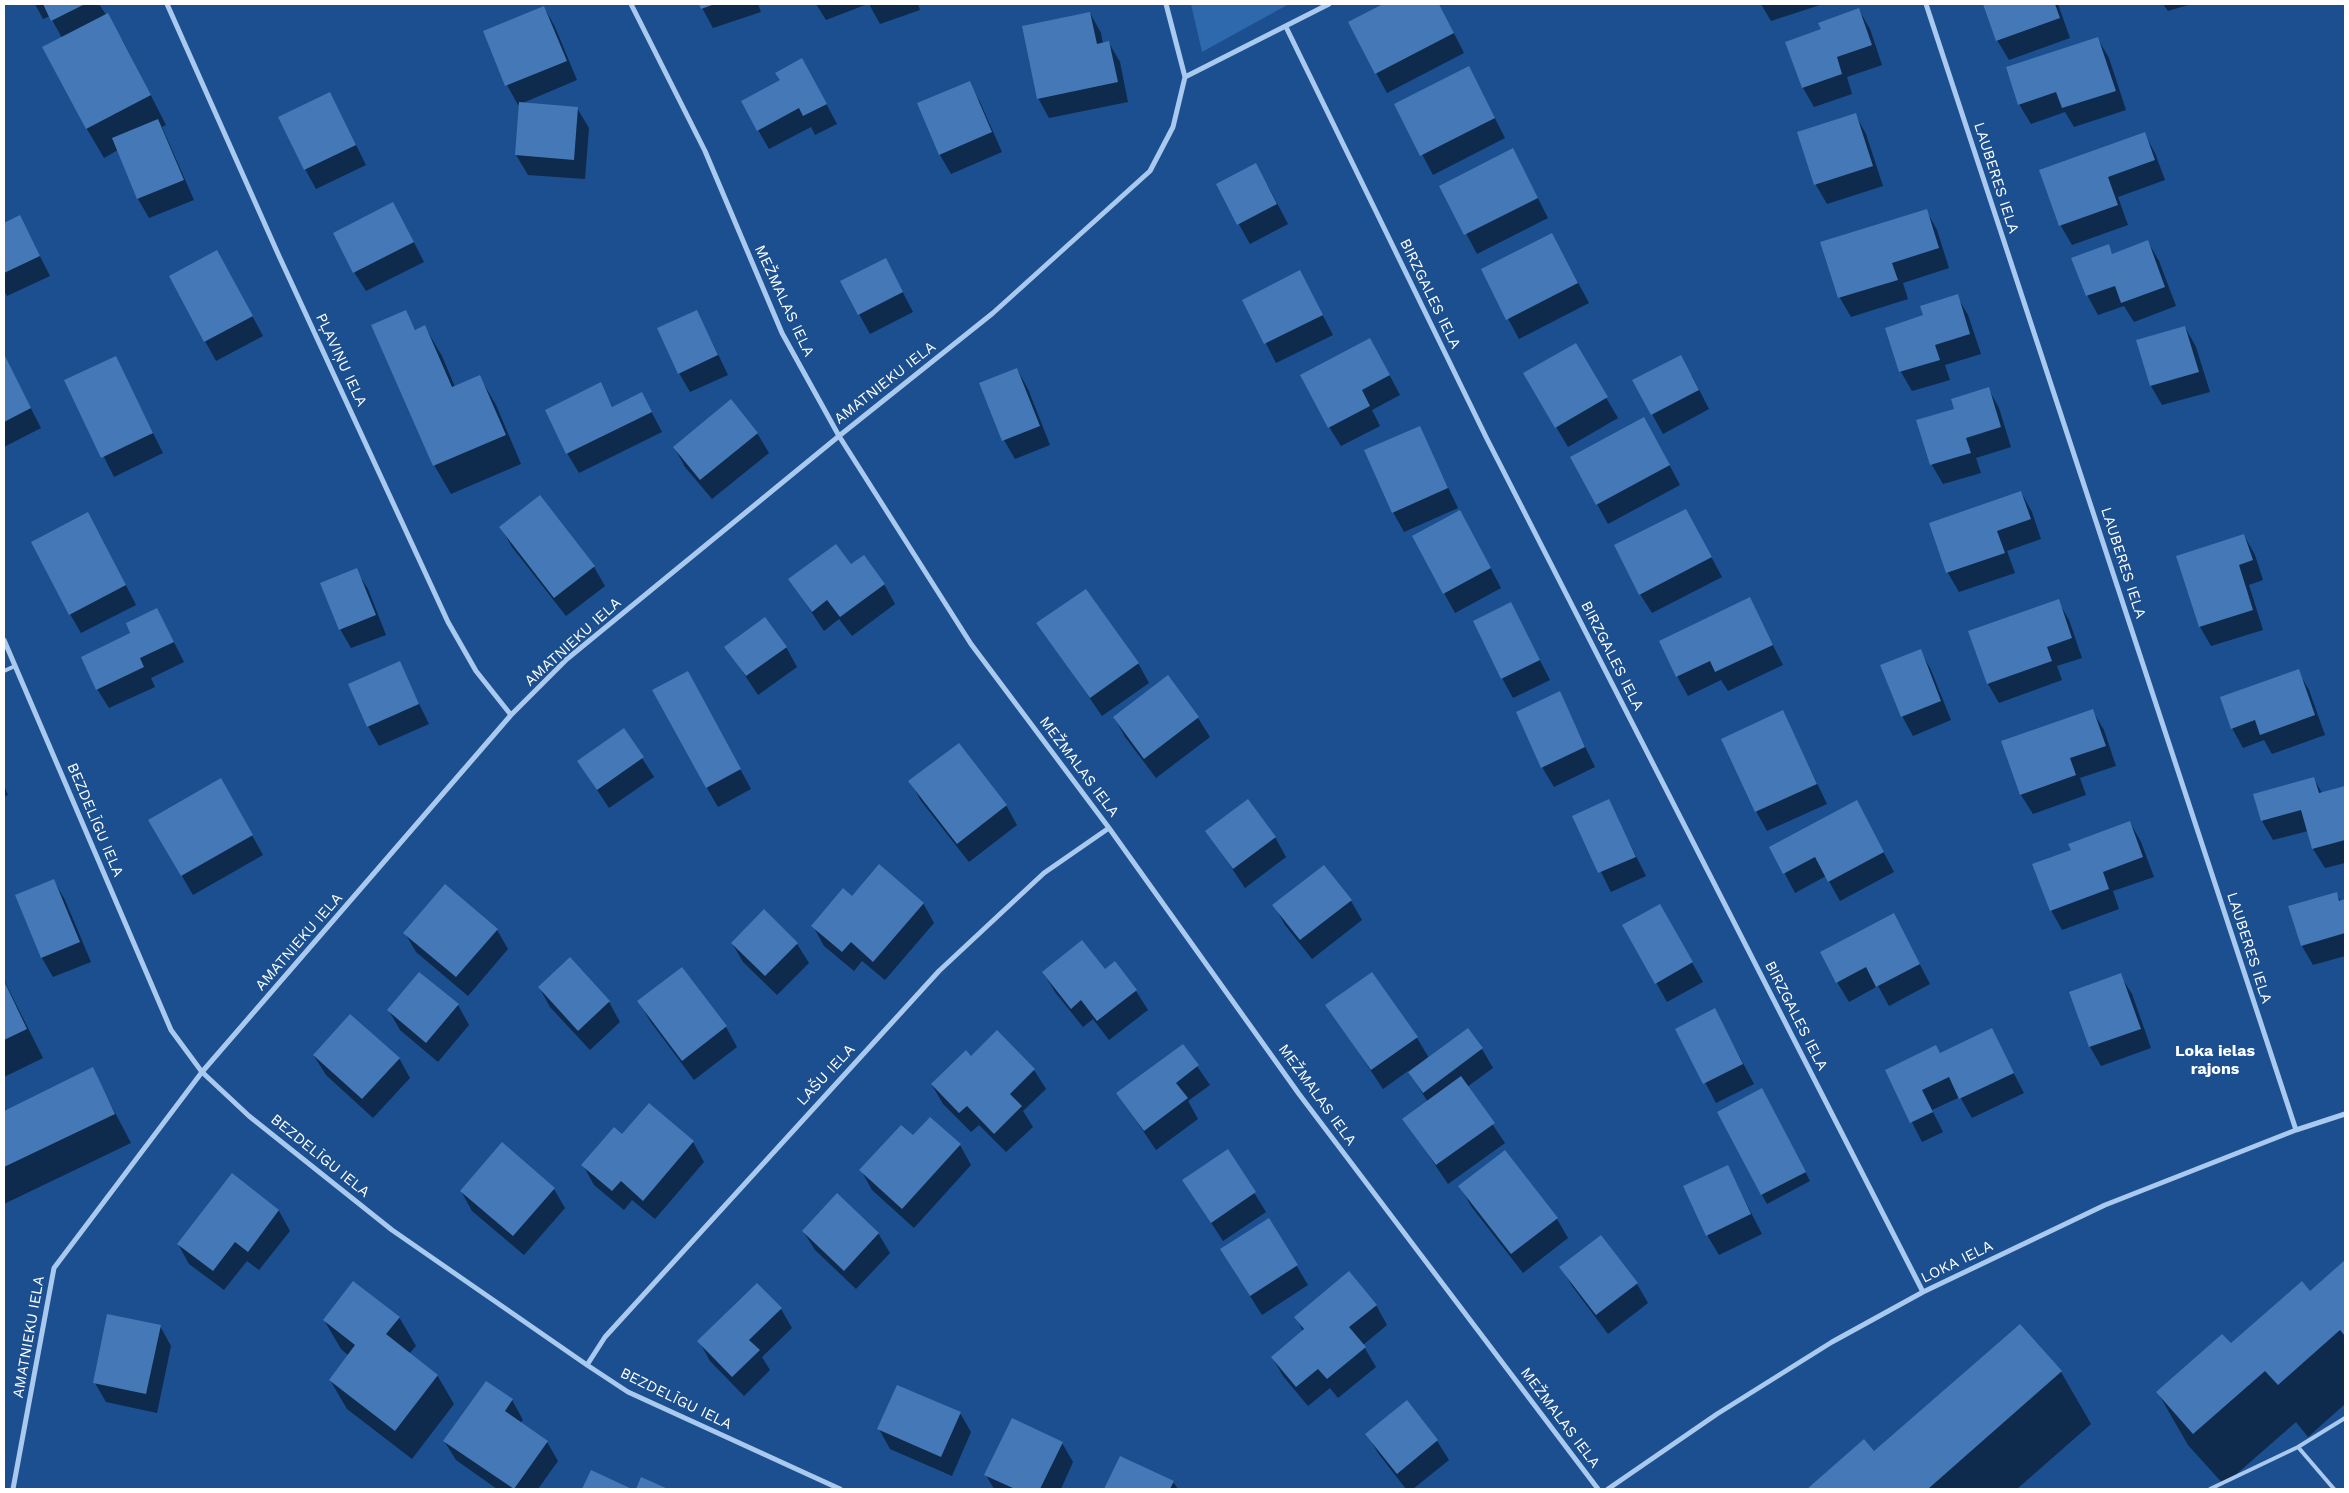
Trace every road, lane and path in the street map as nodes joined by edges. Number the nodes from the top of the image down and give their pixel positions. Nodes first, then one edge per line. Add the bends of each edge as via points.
1 (167, 4) edge
2 (631, 4) edge
3 (1166, 4) edge
4 (1329, 4) edge
5 (1926, 4) edge
6 (1286, 28) junction
7 (1185, 77) junction
8 (839, 436) junction
9 (4, 640) edge
10 (15, 666) junction
11 (4, 671) edge
12 (511, 715) junction
13 (1109, 828) junction
14 (202, 1072) junction
15 (2345, 1114) edge
16 (2296, 1130) junction
17 (1923, 1292) junction
18 (586, 1365) junction
19 (2345, 1418) edge
20 (2298, 1447) junction
21 (13, 1489) edge
22 (840, 1489) edge
23 (1598, 1489) edge
24 (1608, 1489) edge
25 (2210, 1489) edge
26 (2334, 1489) edge

1 - 12 street, PĻAVIŅU IELA via 448,622 476,671
2 - 8 street, MEŽMALAS IELA via 705,151 782,332
3 - 7 street
4 - 6 street
5 - 16 street, LAUBERES IELA
6 - 7 street
6 - 17 street, BIRZGALES IELA via 1487,439
7 - 8 street, AMATNIEKU IELA via 1174,126 1150,170 993,314
8 - 12 street, AMATNIEKU IELA via 567,659
8 - 13 street, MEŽMALAS IELA via 971,644
9 - 10 street, BEZDELĪGU IELA
10 - 11 lane
10 - 14 street, BEZDELĪGU IELA via 171,1030
12 - 14 street, AMATNIEKU IELA
13 - 18 street, LAŠU IELA via 1044,873 939,972 605,1337
13 - 23 street, MEŽMALAS IELA via 1299,1094
14 - 18 street, BEZDELĪGU IELA via 248,1116 392,1230
14 - 21 street, AMATNIEKU IELA via 54,1268
15 - 16 street, LOKA IELA
16 - 17 street, LOKA IELA via 2105,1205
17 - 24 street, LOKA IELA via 1799,1362
18 - 22 street, BEZDELĪGU IELA via 628,1392
19 - 20 lane
20 - 25 lane
20 - 26 lane

